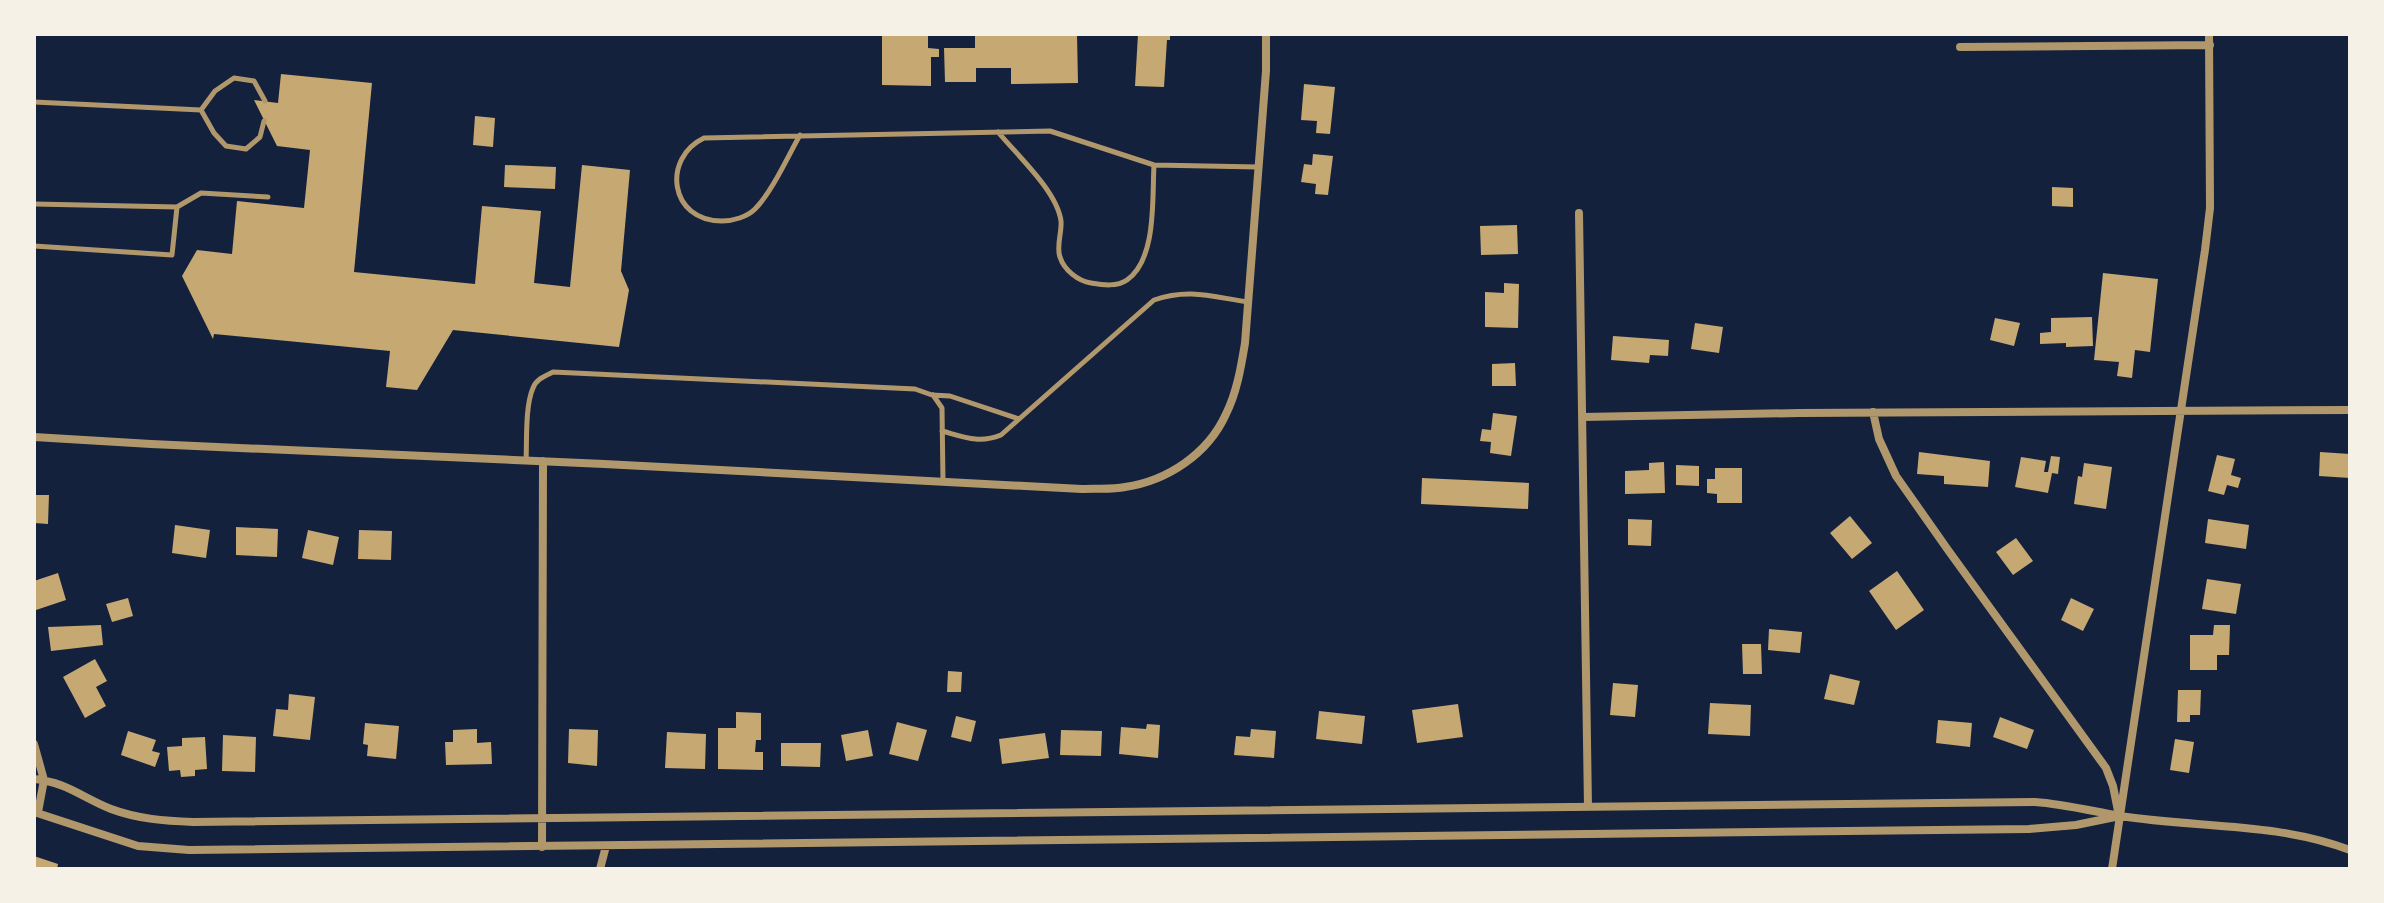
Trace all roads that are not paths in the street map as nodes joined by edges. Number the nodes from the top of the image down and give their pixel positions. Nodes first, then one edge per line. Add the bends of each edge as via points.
1 (1266, 34) edge
2 (2209, 34) edge
3 (2210, 45) junction
4 (1960, 47) dead end
5 (265, 101) dead end
6 (34, 102) edge
7 (201, 110) junction
8 (264, 121) dead end
9 (998, 132) junction
10 (800, 135) junction
11 (1154, 165) junction
12 (1258, 167) junction
13 (268, 197) dead end
14 (34, 204) edge
15 (177, 207) junction
16 (1579, 213) dead end
17 (34, 246) edge
18 (1248, 302) junction
19 (932, 395) junction
20 (2180, 410) junction
21 (2350, 410) edge
22 (1873, 412) junction
23 (1583, 417) junction
24 (1019, 419) junction
25 (942, 431) junction
26 (34, 437) edge
27 (526, 461) junction
28 (543, 461) junction
29 (943, 482) junction
30 (34, 744) edge
31 (39, 780) edge
32 (1588, 807) junction
33 (35, 809) edge
34 (2119, 816) junction
35 (542, 817) junction
36 (606, 846) junction
37 (542, 847) junction
38 (2350, 850) edge
39 (600, 869) edge
40 (2112, 869) edge

1 - 12 street
2 - 3 street
3 - 4 street
3 - 20 street via 2210,208
5 - 7 lane via 254,81 234,78
6 - 7 lane
7 - 8 lane via 226,146 246,149 260,137
9 - 10 lane
9 - 11 lane via 1050,131
9 - 11 lane via 1056,205 1061,221 1059,256 1071,274 1086,283 1125,282 1138,268 1149,236
10 - 10 lane via 704,138 692,143 679,170 679,198 689,212 708,221 733,221 754,210
11 - 12 lane
12 - 18 street
13 - 15 lane via 201,193
14 - 15 lane
15 - 17 lane via 172,255
16 - 23 street
18 - 24 lane via 1187,293 1154,300
18 - 29 street via 1239,376 1225,417 1186,462 1164,476 1121,488
19 - 24 lane
19 - 25 lane via 942,408
19 - 27 lane via 915,389 553,372 533,387
20 - 21 street
20 - 22 street
20 - 34 street
22 - 23 street
22 - 34 street via 1896,476 2106,768
23 - 32 street
24 - 25 lane via 987,440
25 - 29 lane
26 - 27 street
27 - 28 street
28 - 29 street
28 - 35 street
30 - 31 street
31 - 33 street
31 - 35 street via 71,788 113,809 166,821
32 - 34 street via 2035,802
32 - 35 street
33 - 37 street via 138,846 163,849
34 - 36 street via 2029,829
34 - 38 street via 2304,835
34 - 40 street
35 - 37 street
36 - 37 street
36 - 39 street

